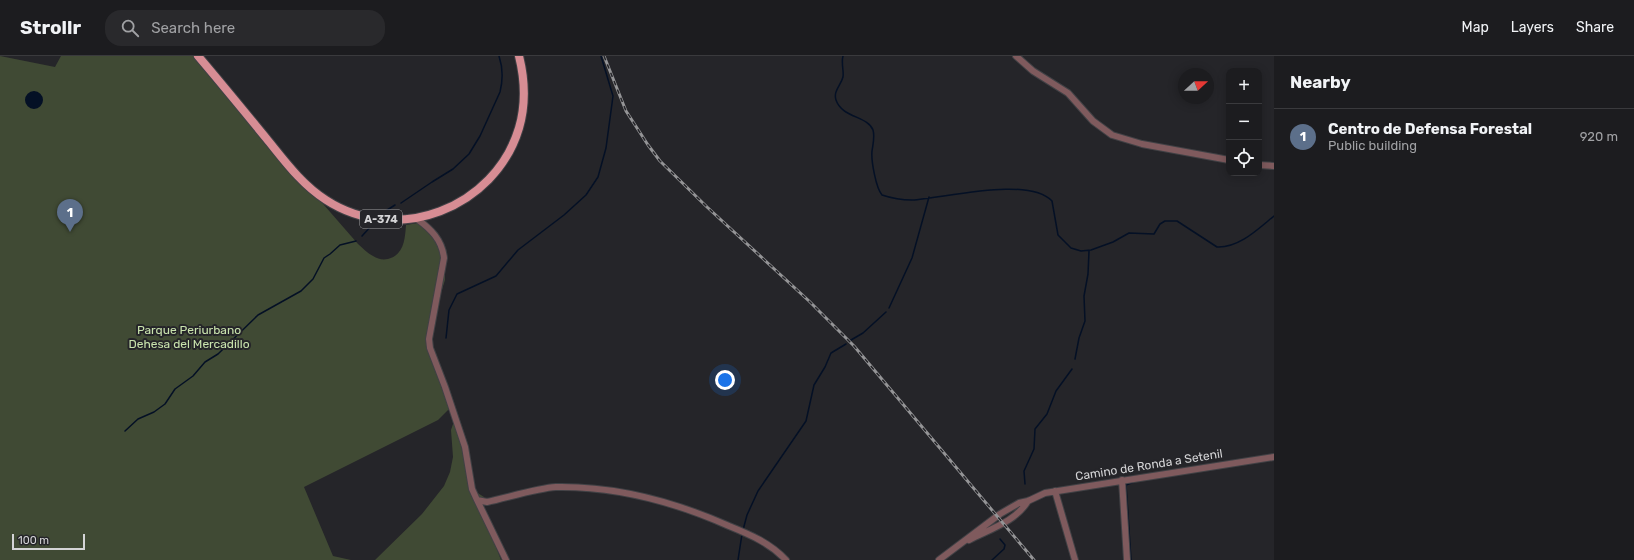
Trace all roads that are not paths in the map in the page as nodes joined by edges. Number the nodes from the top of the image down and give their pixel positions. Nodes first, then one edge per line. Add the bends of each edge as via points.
1 (198, 56) edge
2 (519, 56) edge
3 (1016, 56) edge
4 (1226, 159) edge
5 (1262, 165) edge
6 (1274, 166) edge
7 (417, 219) junction
8 (1274, 457) edge
9 (1122, 480) junction
10 (1055, 491) junction
11 (477, 500) junction
12 (1028, 501) junction
13 (960, 545) junction
14 (506, 560) edge
15 (786, 560) edge
16 (939, 560) edge
17 (1075, 560) edge
18 (1127, 560) edge

1 - 7 main road, A-374 via 301,180 326,201 347,211 372,218
2 - 7 main road, A-374 via 524,82 523,110 515,140 501,165 482,187 466,199
3 - 4 street via 1033,71 1068,93 1093,121 1112,134 1142,144
5 - 6 street
7 - 11 street via 443,247 444,258 429,338 430,348 465,447 472,489
8 - 9 street, Camino de Ronda a Setenil
9 - 10 street, Camino de Ronda a Setenil
9 - 18 street
10 - 12 street, Camino de Ronda a Setenil
10 - 17 street
11 - 14 street
11 - 15 street via 487,502 554,487 602,490 649,497 710,518 759,539 775,548
12 - 13 street, Camino de Ronda a Setenil via 1000,514
12 - 13 street, Camino de Ronda a Setenil via 1004,524
13 - 16 street, Camino de Ronda a Setenil

